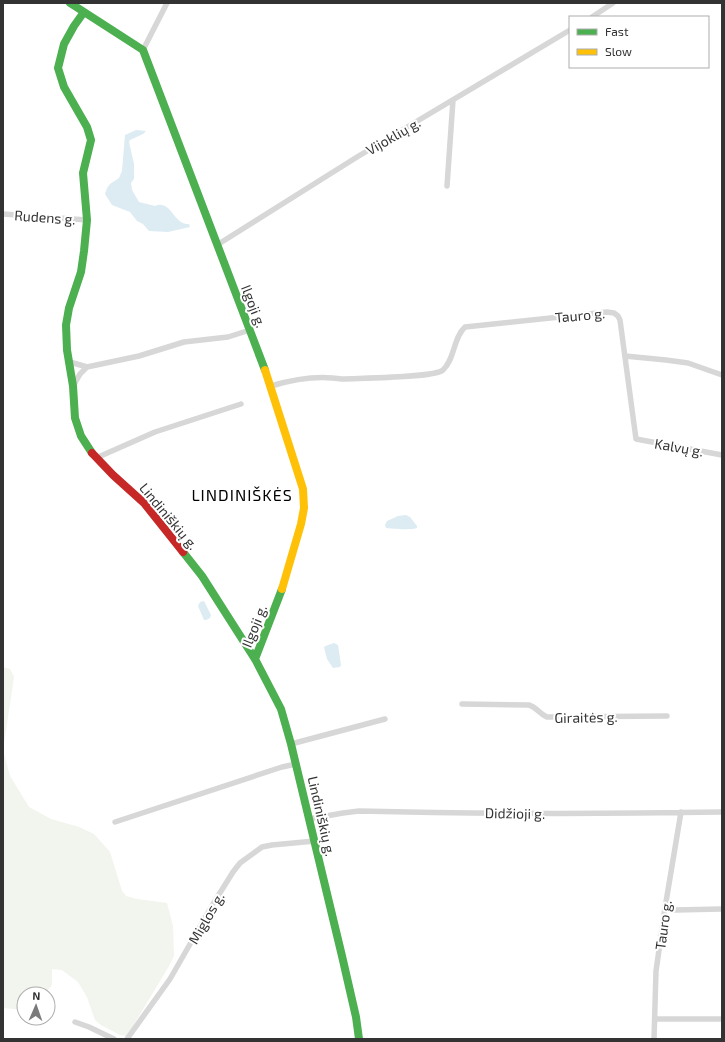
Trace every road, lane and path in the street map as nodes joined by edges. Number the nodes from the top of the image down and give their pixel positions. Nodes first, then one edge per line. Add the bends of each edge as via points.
1 (70, 3) edge
2 (167, 3) edge
3 (613, 3) edge
4 (84, 12) junction
5 (594, 16) edge
6 (569, 31) edge
7 (144, 50) junction
8 (453, 100) junction
9 (447, 186) dead end
10 (3, 214) edge
11 (87, 220) junction
12 (217, 245) junction
13 (250, 330) junction
14 (625, 356) junction
15 (70, 362) junction
16 (87, 367) junction
17 (722, 375) edge
18 (73, 386) junction
19 (271, 386) junction
20 (241, 404) dead end
21 (636, 439) joint
22 (722, 455) edge
23 (96, 458) junction
24 (255, 659) junction
25 (462, 704) dead end
26 (667, 716) dead end
27 (384, 719) dead end
28 (291, 744) junction
29 (296, 764) junction
30 (681, 812) junction
31 (722, 812) edge
32 (309, 819) junction
33 (115, 822) dead end
34 (314, 841) junction
35 (665, 908) junction
36 (722, 909) edge
37 (655, 1019) junction
38 (722, 1019) edge
39 (75, 1022) dead end
40 (114, 1039) edge
41 (127, 1039) edge
42 (359, 1039) edge
43 (654, 1039) edge

1 - 4 street
2 - 7 street
3 - 5 street
4 - 7 street
4 - 11 street, Lindiniškių g. via 64,44 58,68 64,87 90,134 91,145 83,172
6 - 8 street, Vijoklių g.
7 - 12 street, Ilgoji g.
8 - 9 street
8 - 12 street, Vijoklių g.
10 - 11 street, Rudens g.
11 - 15 street, Lindiniškių g. via 81,272 66,325
12 - 13 street, Ilgoji g.
13 - 16 street via 228,337 184,342 131,358
13 - 19 street, Ilgoji g.
14 - 17 street via 688,363
14 - 19 street, Tauro g. via 620,320 614,313 607,312 465,327 459,332 448,363 442,371 424,375 342,379 314,377
14 - 21 street, Tauro g.
15 - 16 street
15 - 18 street, Lindiniškių g.
16 - 18 street
18 - 23 street, Lindiniškių g. via 73,406 79,431
19 - 24 street, Ilgoji g. via 303,489 304,508 280,597
20 - 23 street via 155,432
21 - 22 street, Kalvų g.
23 - 24 street, Lindiniškių g. via 153,513 202,576
24 - 28 street, Lindiniškių g. via 281,709
25 - 26 street, Giraitės g. via 529,705 547,717
27 - 28 street
28 - 29 street, Lindiniškių g.
29 - 32 street, Lindiniškių g.
29 - 33 street
30 - 31 street, Didžioji g.
30 - 32 street, Didžioji g. via 359,812
30 - 35 street, Tauro g.
32 - 34 street, Lindiniškių g.
34 - 41 street, Miglos g. via 262,847 240,863 170,979
34 - 42 street, Lindiniškių g.
35 - 36 street
35 - 37 street, Tauro g. via 656,971
37 - 38 street
37 - 43 street, Tauro g.
39 - 40 street

